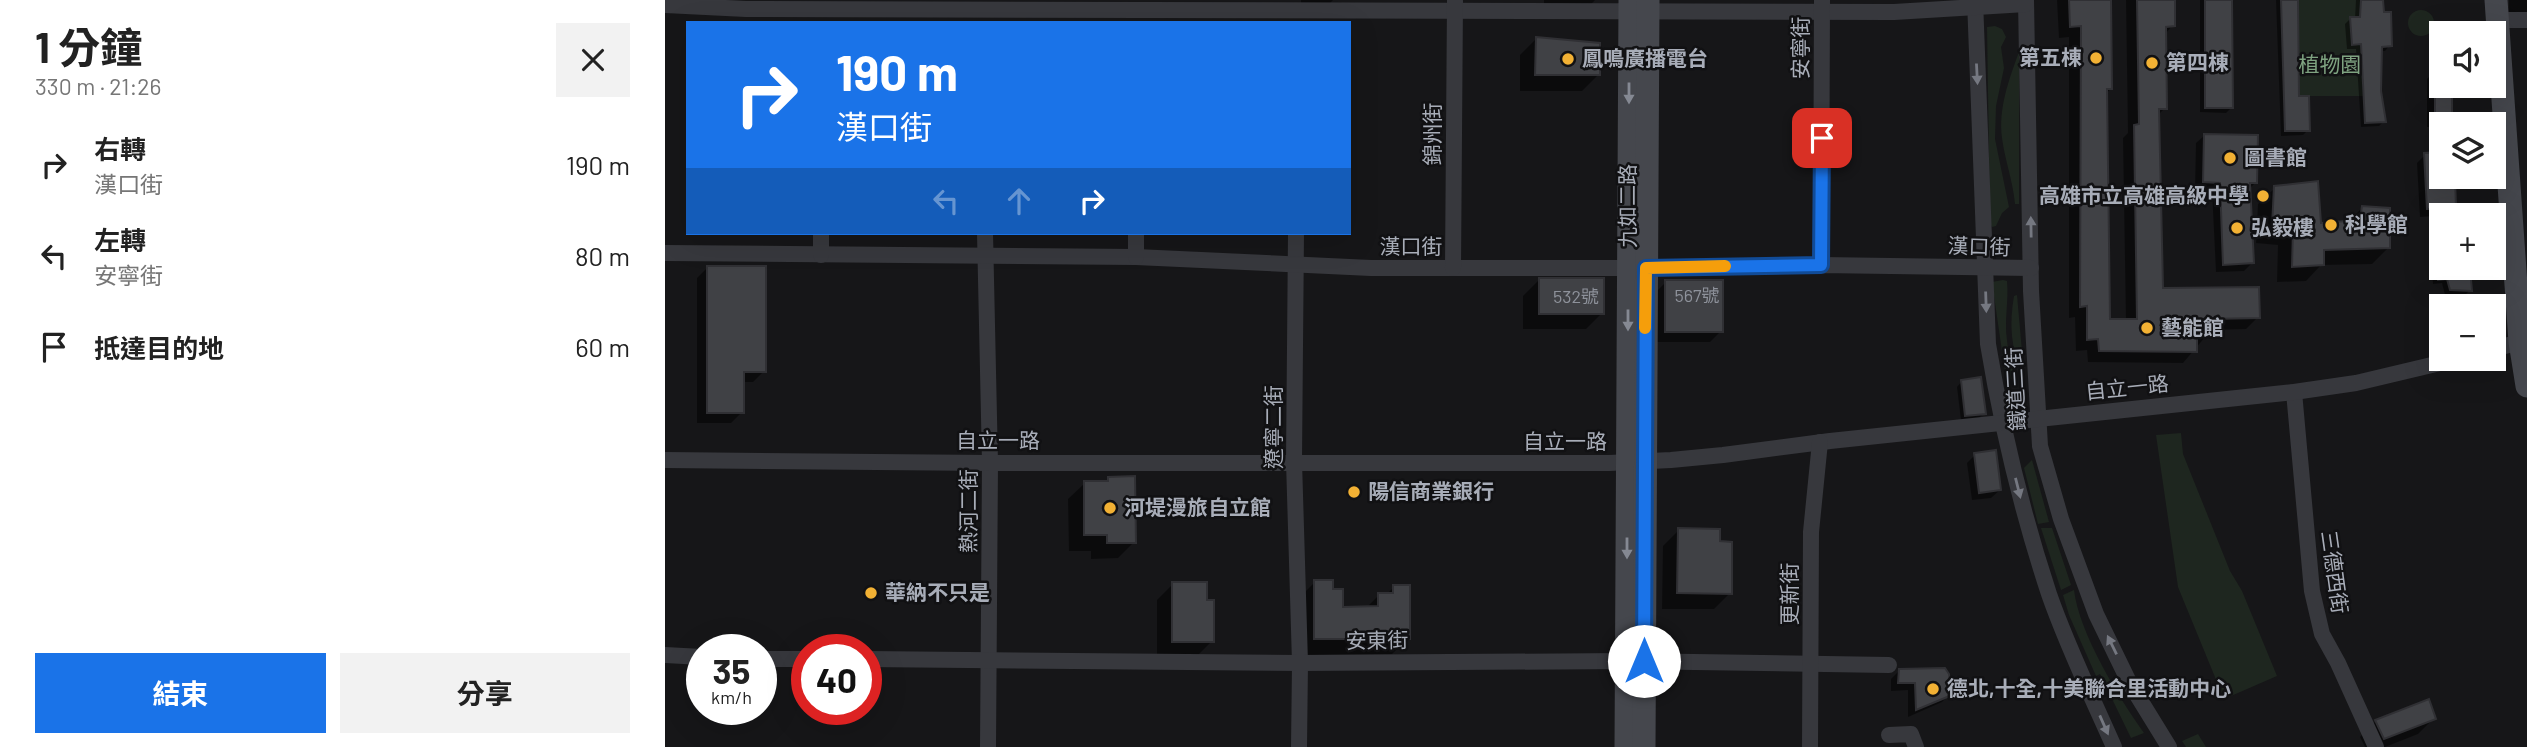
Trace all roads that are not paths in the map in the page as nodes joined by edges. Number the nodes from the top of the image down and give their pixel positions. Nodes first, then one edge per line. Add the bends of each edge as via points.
1 (2026, 2) edge
2 (1974, 3) edge
3 (665, 5) edge
4 (1454, 5) edge
5 (1639, 6) edge
6 (1822, 6) edge
7 (823, 10) edge
8 (2497, 10) edge
9 (987, 11) edge
10 (1139, 11) edge
11 (1298, 11) edge
12 (1213, 16) edge
13 (2527, 20) edge
14 (821, 235) edge
15 (985, 235) edge
16 (1136, 235) edge
17 (1296, 235) edge
18 (665, 253) edge
19 (821, 255) junction
20 (985, 256) junction
21 (1136, 257) junction
22 (1296, 264) junction
23 (1821, 265) junction
24 (1453, 268) junction
25 (1637, 268) junction
26 (2031, 268) junction
27 (1985, 269) junction
28 (2523, 341) edge
29 (2506, 346) edge
30 (2429, 366) edge
31 (2527, 386) edge
32 (2294, 392) junction
33 (2037, 418) junction
34 (2002, 422) junction
35 (1820, 442) junction
36 (665, 460) edge
37 (1294, 461) junction
38 (1637, 462) junction
39 (990, 463) junction
40 (665, 655) edge
41 (686, 656) edge
42 (882, 659) edge
43 (1635, 661) junction
44 (990, 662) junction
45 (1300, 663) junction
46 (1810, 664) junction
47 (1889, 665) dead end
48 (1889, 735) dead end
49 (988, 747) edge
50 (1299, 747) edge
51 (1626, 747) edge
52 (1644, 747) edge
53 (1810, 747) edge
54 (1916, 747) edge
55 (2114, 747) edge
56 (2169, 747) edge
57 (2376, 747) edge

1 - 2 street
26 -> 1 street, 鐵道三街
2 - 6 street via 1894,12
2 -> 27 street, 鐵道三街
3 - 7 street
4 - 5 street
4 - 11 street
4 - 24 street, 錦州街
5 - 6 street
5 - 25 street, 九如二路
6 - 23 street, 安寧街
7 - 9 street
8 - 13 street
8 - 28 street
9 - 10 street
10 - 12 street
11 - 12 street
14 - 19 street
15 - 20 street, 熱河二街
16 - 21 street
17 - 22 street, 遼寧二街
18 - 19 street, 漢口街
19 - 20 street, 漢口街
20 - 21 street, 漢口街
20 - 39 street, 熱河二街
21 - 22 street, 漢口街
22 - 24 street, 漢口街
22 - 37 street, 遼寧二街
23 - 25 street, 漢口街
23 - 27 street, 漢口街
24 - 25 street, 漢口街
25 - 38 street, 九如二路
26 - 27 street, 漢口街
26 - 33 street, 鐵道三街
27 -> 34 street, 鐵道三街 via 1988,344
28 - 29 street
28 - 31 street
30 - 32 street, 自立一路
32 - 33 street, 自立一路
32 - 57 street, 三德西街 via 2312,591 2322,634
33 - 34 street, 自立一路
56 -> 33 street, 鐵道三街 via 2129,681 2077,567 2040,446
34 - 35 street, 自立一路
34 -> 55 street, 鐵道三街 via 2050,596
35 - 38 street, 自立一路
35 - 46 street, 更新街 via 1811,532
36 - 39 street, 自立一路
37 - 38 street, 自立一路
37 - 39 street, 自立一路
37 - 45 street, 遼寧二街
38 - 43 street, 九如二路
39 - 44 street, 熱河二街
40 - 41 street
42 - 44 street, 安東街
43 - 45 street, 安東街
43 - 46 street, 安東街
43 - 51 street, 九如二路
43 - 52 street, 九如二路
44 - 45 street, 安東街
44 - 49 street, 熱河二街
45 - 50 street, 遼寧二街
46 - 47 street, 安東街
46 - 53 street, 更新街
48 - 54 street via 1911,734

